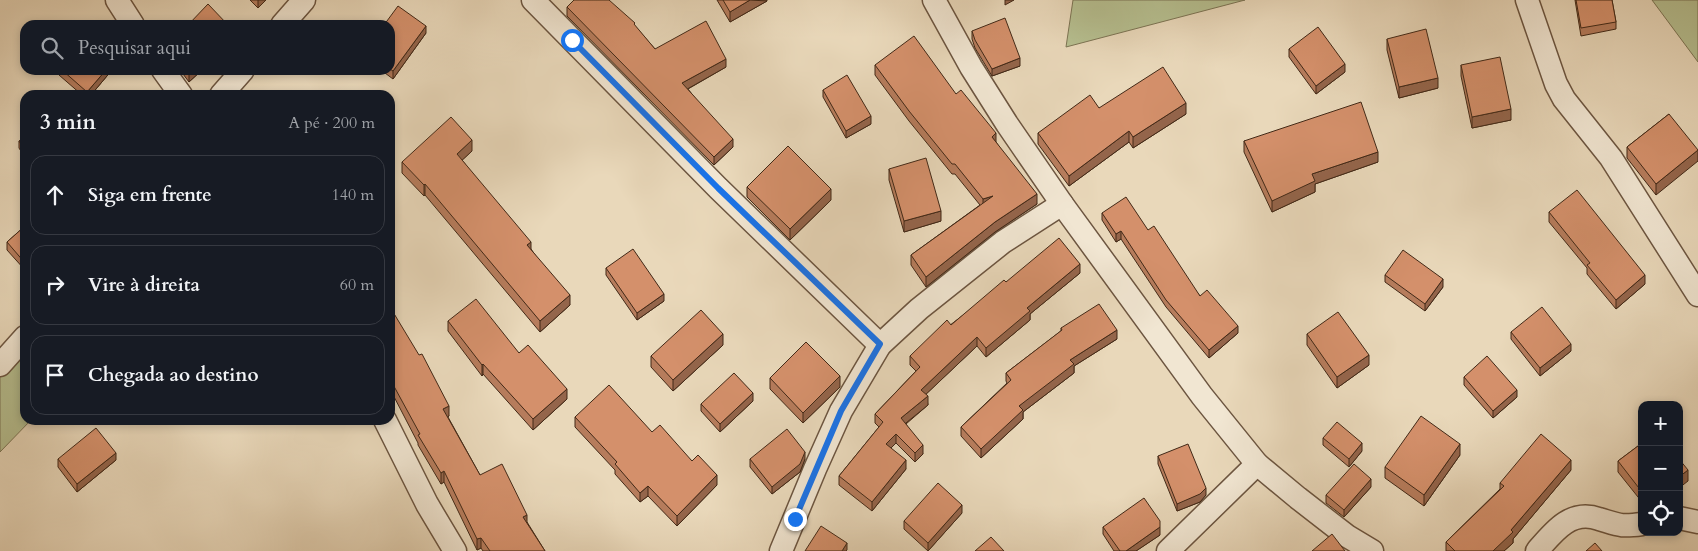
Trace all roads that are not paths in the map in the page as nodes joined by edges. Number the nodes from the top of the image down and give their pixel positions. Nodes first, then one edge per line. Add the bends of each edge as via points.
1 (116, 0) edge
2 (304, 0) edge
3 (533, 0) edge
4 (934, 0) edge
5 (1527, 0) edge
6 (130, 20) edge
7 (286, 20) edge
8 (167, 75) edge
9 (239, 75) edge
10 (177, 90) edge
11 (225, 90) edge
12 (1062, 204) junction
13 (1698, 295) edge
14 (20, 343) edge
15 (880, 344) junction
16 (0, 365) edge
17 (388, 425) edge
18 (1257, 464) junction
19 (1683, 519) edge
20 (1698, 522) edge
21 (1638, 524) edge
22 (455, 551) edge
23 (781, 551) edge
24 (1168, 551) edge
25 (1372, 551) edge
26 (1538, 551) edge

1 - 6 street
2 - 7 street
3 - 15 street via 718,188
4 - 12 street via 971,67
5 - 13 street via 1564,99 1611,158
8 - 10 street
9 - 11 street
12 - 15 street via 1003,242
12 - 18 street via 1202,396
14 - 16 street
15 - 23 street via 841,411
17 - 22 street
18 - 24 street
18 - 25 street via 1347,536
19 - 20 street
21 - 26 street via 1619,526 1599,518 1580,516 1552,533

